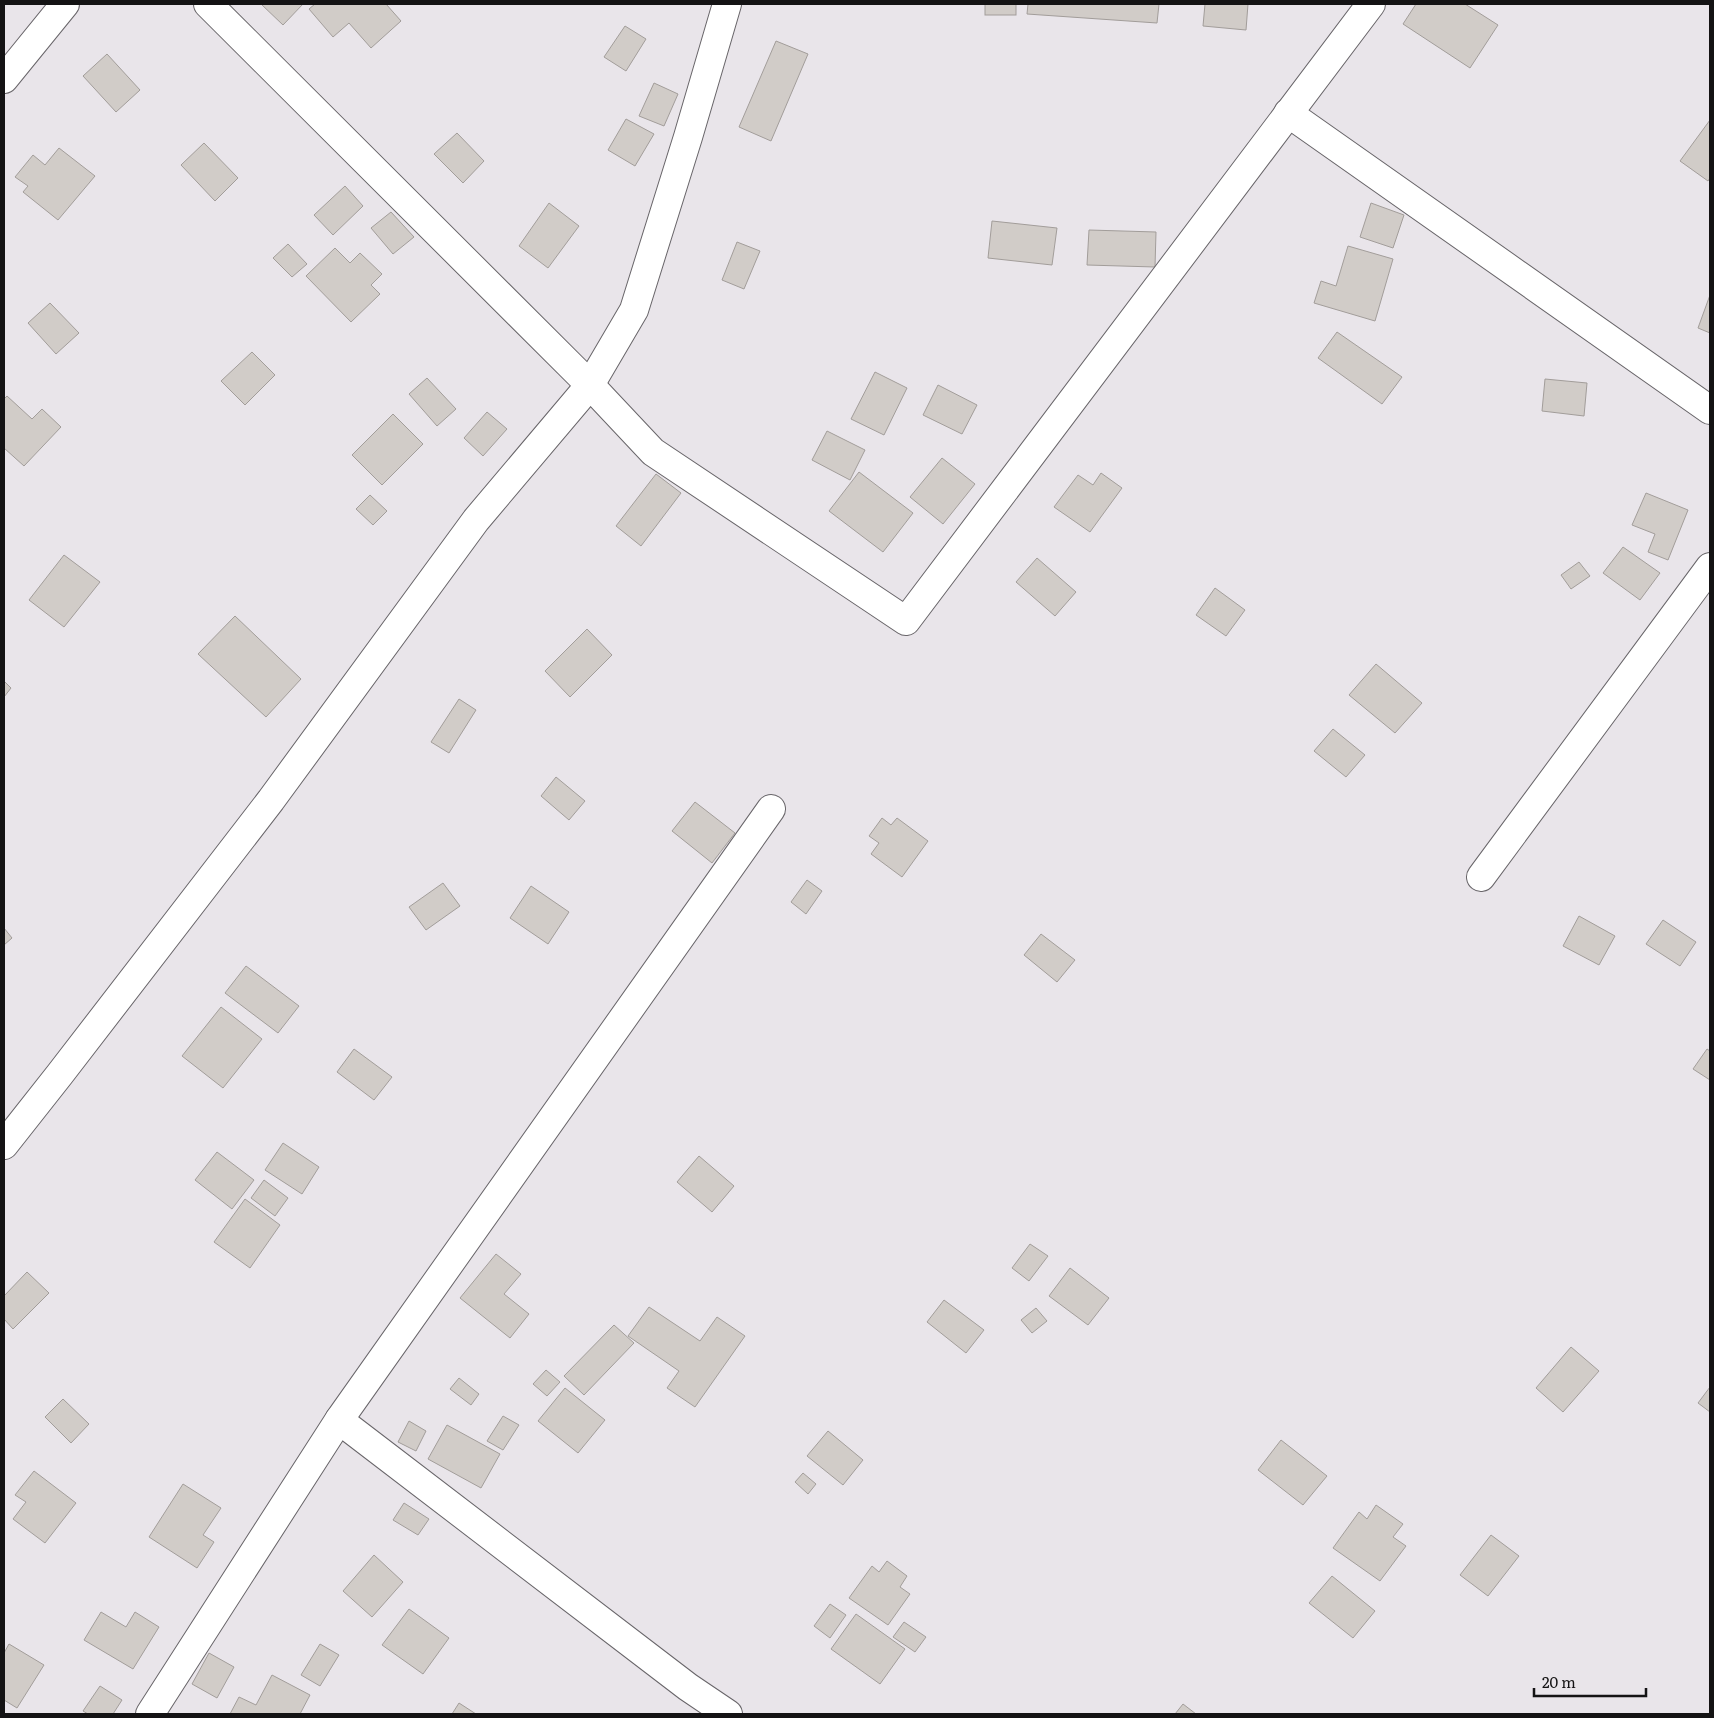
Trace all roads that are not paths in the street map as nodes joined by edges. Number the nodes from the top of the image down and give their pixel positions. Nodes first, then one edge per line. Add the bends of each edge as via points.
1 (65, 4) edge
2 (208, 4) edge
3 (727, 4) edge
4 (1371, 4) edge
5 (4, 79) edge
6 (1288, 113) junction
7 (590, 385) junction
8 (1710, 410) edge
9 (1710, 567) edge
10 (771, 809) dead end
11 (1482, 877) dead end
12 (4, 1145) edge
13 (339, 1420) junction
14 (150, 1714) edge
15 (728, 1714) edge

1 - 5 street
2 - 7 street
3 - 7 street via 634,310
4 - 6 street
6 - 7 street via 906,622 653,452
6 - 8 street
7 - 12 street via 476,520 271,800
9 - 11 street
10 - 13 street
13 - 14 street
13 - 15 street via 688,1687

